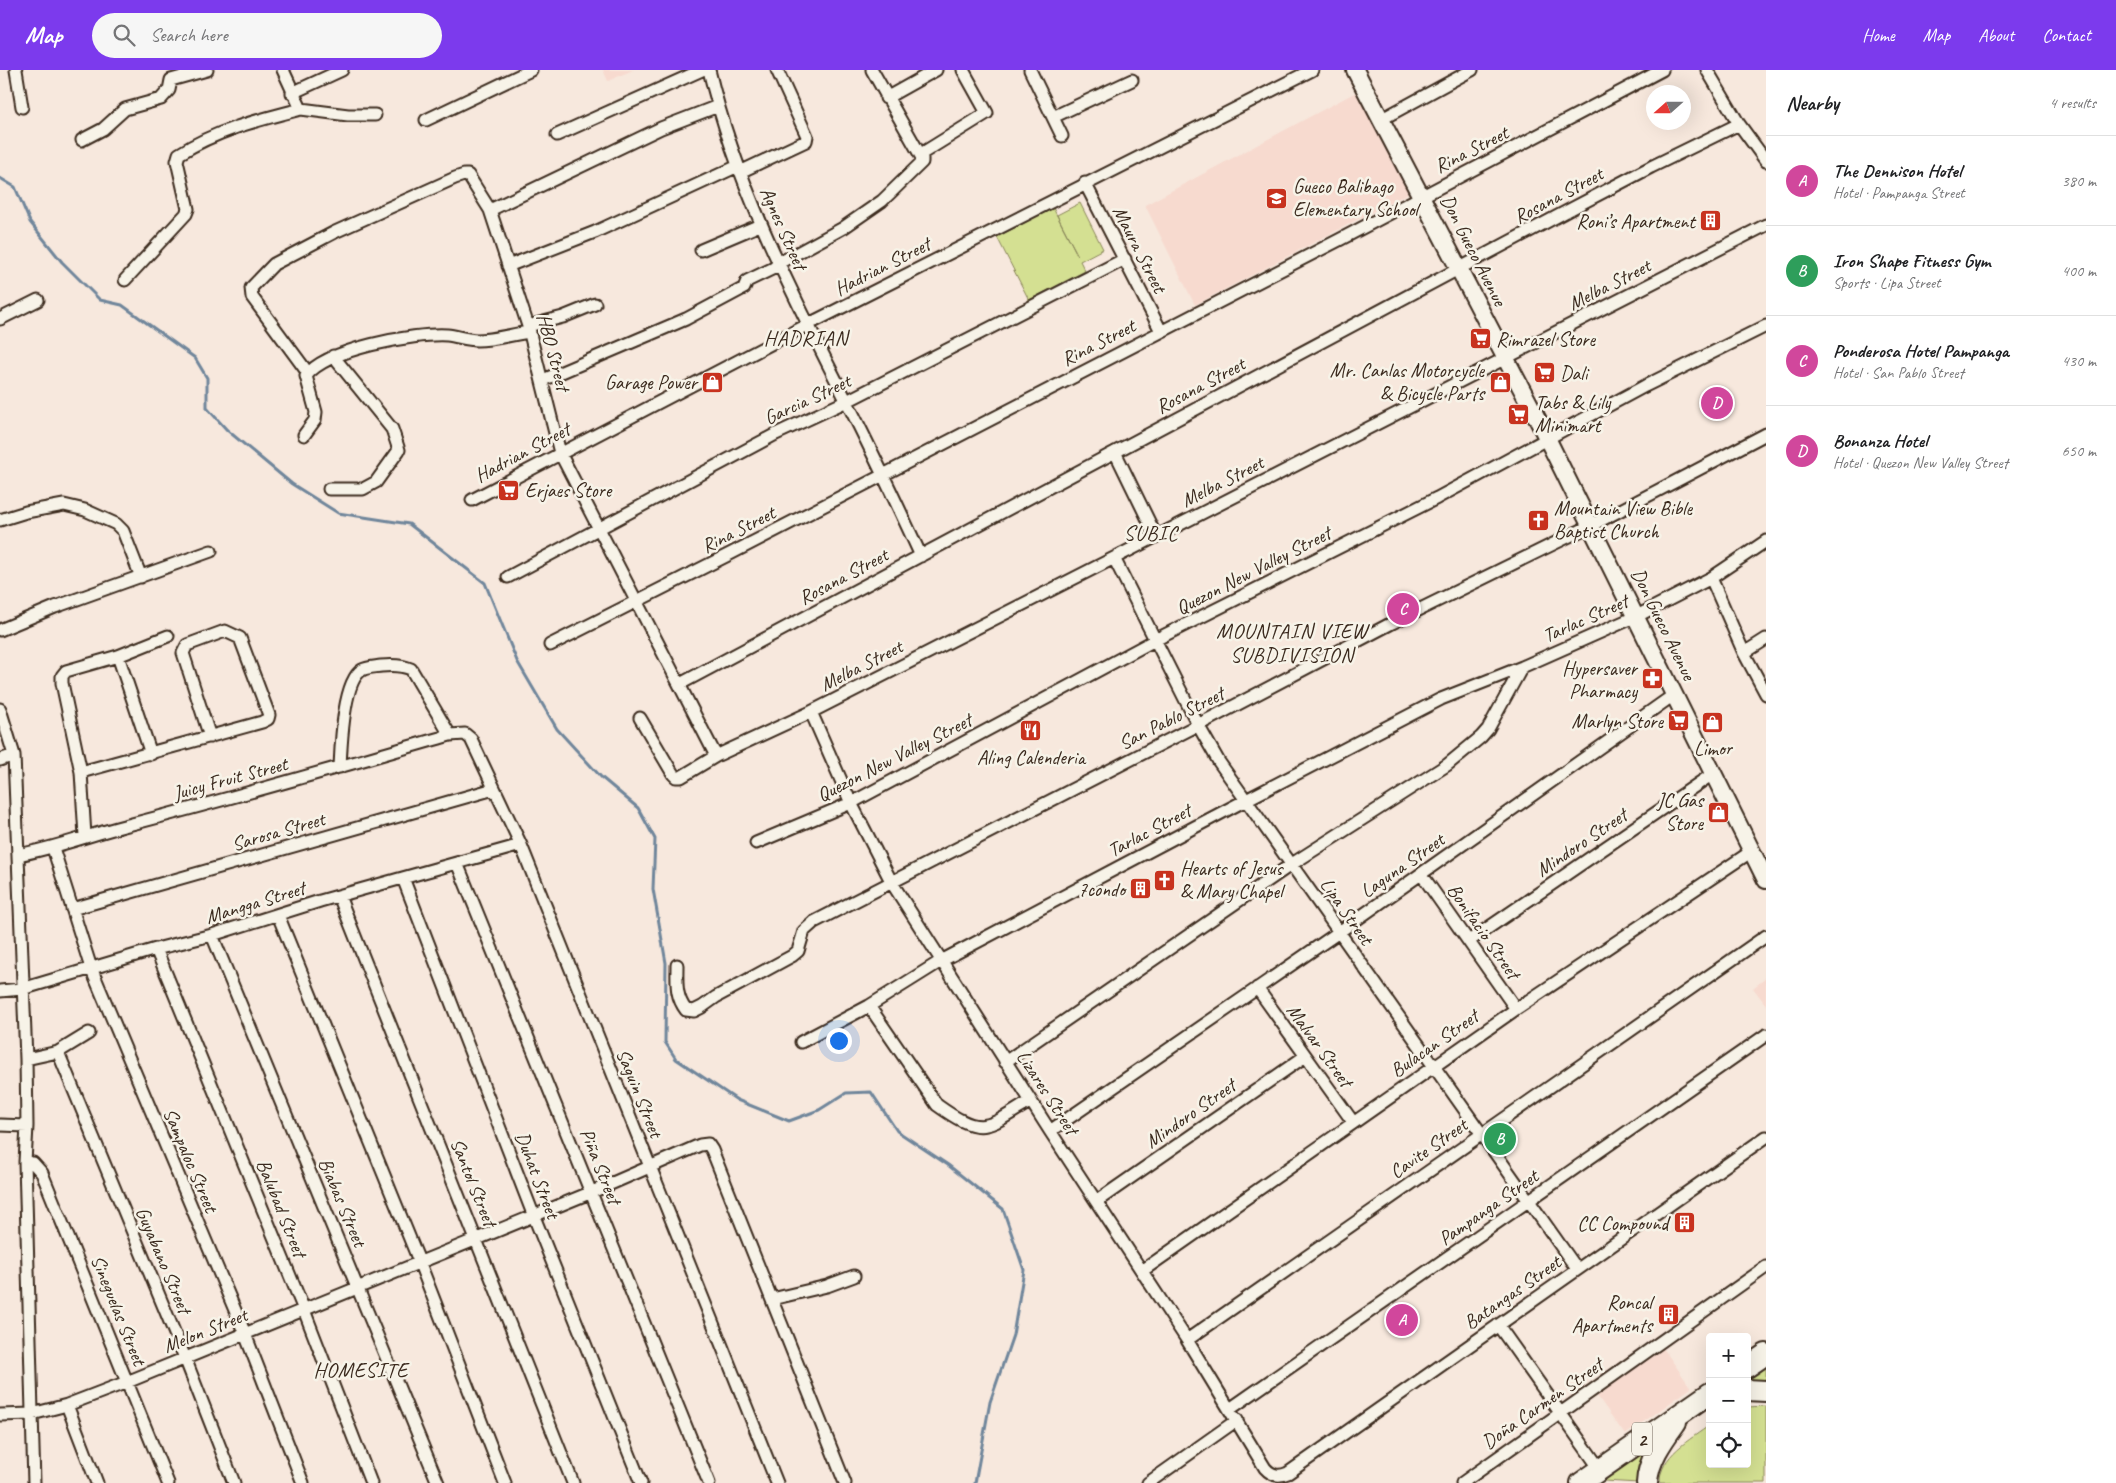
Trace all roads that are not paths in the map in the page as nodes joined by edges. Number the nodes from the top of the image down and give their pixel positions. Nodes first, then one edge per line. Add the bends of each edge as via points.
1 (16, 70) edge
2 (207, 70) edge
3 (283, 70) edge
4 (342, 70) edge
5 (531, 70) edge
6 (702, 70) edge
7 (709, 70) edge
8 (777, 70) edge
9 (872, 70) edge
10 (936, 70) edge
11 (963, 70) edge
12 (1030, 70) edge
13 (1312, 70) edge
14 (1355, 70) edge
15 (1472, 70) edge
16 (1662, 70) edge
17 (1707, 70) edge
18 (1132, 80) dead end
19 (292, 93) junction
20 (886, 98) junction
21 (718, 106) junction
22 (22, 107) dead end
23 (301, 108) junction
24 (375, 115) dead end
25 (1052, 117) junction
26 (1382, 119) junction
27 (426, 120) dead end
28 (1740, 124) junction
29 (557, 135) dead end
30 (1062, 136) dead end
31 (82, 140) dead end
32 (921, 154) junction
33 (1766, 161) edge
34 (739, 169) junction
35 (1085, 184) junction
36 (1422, 196) junction
37 (490, 210) junction
38 (760, 225) junction
39 (1766, 225) edge
40 (701, 250) dead end
41 (1125, 259) junction
42 (779, 263) junction
43 (508, 266) junction
44 (1459, 269) junction
45 (125, 280) dead end
46 (38, 300) dead end
47 (595, 304) dead end
48 (0, 319) edge
49 (807, 325) junction
50 (1766, 326) edge
51 (529, 329) junction
52 (1161, 331) junction
53 (334, 356) junction
54 (1505, 358) junction
55 (308, 373) junction
56 (543, 380) junction
57 (847, 401) junction
58 (1766, 434) edge
59 (304, 435) dead end
60 (1548, 440) junction
61 (1115, 452) junction
62 (560, 453) junction
63 (883, 474) junction
64 (329, 489) dead end
65 (472, 500) dead end
66 (0, 520) edge
67 (1592, 525) junction
68 (600, 529) junction
69 (1156, 536) junction
70 (1766, 541) edge
71 (211, 551) dead end
72 (921, 556) junction
73 (1114, 558) junction
74 (141, 577) junction
75 (508, 577) dead end
76 (1710, 578) junction
77 (636, 602) junction
78 (1637, 616) junction
79 (0, 630) edge
80 (168, 636) dead end
81 (1766, 639) edge
82 (1156, 640) junction
83 (550, 645) dead end
84 (1744, 652) junction
85 (118, 656) junction
86 (1522, 667) junction
87 (680, 684) junction
88 (1675, 694) junction
89 (1766, 694) edge
90 (0, 709) edge
91 (811, 712) junction
92 (640, 718) dead end
93 (1198, 725) junction
94 (450, 735) junction
95 (210, 737) junction
96 (151, 754) junction
97 (14, 755) junction
98 (716, 756) junction
99 (0, 760) edge
100 (340, 767) junction
101 (81, 772) junction
102 (1714, 774) junction
103 (494, 788) junction
104 (1244, 801) junction
105 (851, 803) junction
106 (85, 836) junction
107 (756, 843) dead end
108 (520, 845) junction
109 (53, 848) junction
110 (1752, 851) junction
111 (18, 855) junction
112 (457, 863) junction
113 (1292, 864) junction
114 (1422, 875) junction
115 (403, 878) junction
116 (1766, 880) edge
117 (892, 883) junction
118 (339, 896) junction
119 (72, 909) junction
120 (278, 915) junction
121 (1339, 932) junction
122 (212, 935) junction
123 (1766, 936) edge
124 (1469, 942) junction
125 (156, 949) junction
126 (941, 961) junction
127 (677, 965) dead end
128 (91, 968) junction
129 (1257, 988) junction
130 (22, 989) junction
131 (0, 991) edge
132 (869, 1006) junction
133 (1516, 1009) junction
134 (89, 1033) dead end
135 (1766, 1035) edge
136 (801, 1042) dead end
137 (58, 1052) junction
138 (1304, 1057) junction
139 (26, 1060) junction
140 (1005, 1062) junction
141 (1432, 1067) junction
142 (1030, 1101) junction
143 (1353, 1122) junction
144 (0, 1125) edge
145 (27, 1126) junction
146 (1050, 1131) junction
147 (1480, 1134) junction
148 (1766, 1137) edge
149 (25, 1162) junction
150 (649, 1167) junction
151 (592, 1192) junction
152 (1097, 1201) junction
153 (1528, 1202) junction
154 (533, 1214) junction
155 (476, 1238) junction
156 (419, 1261) junction
157 (1766, 1266) edge
158 (1577, 1269) junction
159 (1142, 1271) junction
160 (854, 1276) dead end
161 (359, 1287) junction
162 (772, 1299) junction
163 (304, 1310) junction
164 (1498, 1325) junction
165 (245, 1334) junction
166 (1187, 1340) junction
167 (1766, 1354) edge
168 (185, 1358) junction
169 (1751, 1364) edge
170 (127, 1382) junction
171 (1751, 1390) edge
172 (1766, 1391) edge
173 (1701, 1400) edge
174 (67, 1405) junction
175 (1230, 1409) junction
176 (1561, 1413) junction
177 (32, 1414) junction
178 (0, 1415) edge
179 (1238, 1420) junction
180 (1600, 1469) junction
181 (1279, 1476) joint
182 (34, 1483) edge
183 (97, 1483) edge
184 (168, 1483) edge
185 (234, 1483) edge
186 (304, 1483) edge
187 (371, 1483) edge
188 (438, 1483) edge
189 (505, 1483) edge
190 (573, 1483) edge
191 (641, 1483) edge
192 (709, 1483) edge
193 (777, 1483) edge
194 (845, 1483) edge
195 (1148, 1483) edge
196 (1462, 1483) edge
197 (1580, 1483) edge
198 (1647, 1483) edge

1 - 22 street
2 - 31 street via 171,80 169,90 161,99 125,110 103,129
3 - 19 street
4 - 19 street
5 - 27 street
6 - 29 street
7 - 21 street, Agnes Street
8 - 34 street via 807,136 806,141
9 - 20 street
10 - 20 street
11 - 32 street via 987,113
12 - 25 street
13 - 35 street, Hadrian Street
14 - 26 main road, Don Gueco Avenue
15 - 26 street
16 - 36 street, Rina Street
17 - 28 street
18 - 25 street
19 - 23 street
20 - 32 street
21 - 34 street, Agnes Street
21 - 37 street via 661,128
23 - 24 street via 348,115
23 - 45 street via 246,122 198,142 179,154 177,161 188,209 186,214
25 - 30 street
26 - 36 main road, Don Gueco Avenue
28 - 33 street
28 - 44 street, Rosana Street
32 - 42 street via 922,162 882,201 843,228
34 - 38 street, Agnes Street
34 - 43 street
35 - 41 street, Maura Street
35 - 49 street, Hadrian Street
36 - 44 main road, Don Gueco Avenue
36 - 52 street, Rina Street
37 - 43 street, HBO Street
37 - 55 street, HBO Street via 468,175 464,175 335,232 274,264 251,288 252,297
38 - 40 street
38 - 42 street, Agnes Street
39 - 54 street, Melba Street
41 - 52 street, Maura Street
41 - 57 street, Garcia Street
42 - 49 street, Agnes Street
42 - 56 street via 747,281 744,288 686,319
43 - 51 street, HBO Street
44 - 54 main road, Don Gueco Avenue
44 - 61 street, Rosana Street
46 - 48 street
47 - 51 street
49 - 57 street, Agnes Street
49 - 62 street, Hadrian Street
50 - 60 street, Quezon New Valley Street via 1645,386
51 - 53 street via 477,340 446,335 407,338
51 - 56 street, HBO Street
52 - 63 street, Rina Street
53 - 55 street
53 - 64 street via 392,429 399,450 376,482 363,490
54 - 60 main road, Don Gueco Avenue
54 - 69 street, Melba Street
55 - 59 street via 306,379 316,412 315,420
56 - 62 street, HBO Street
57 - 63 street, Agnes Street
57 - 68 street, Garcia Street via 776,434
58 - 67 street, San Pablo Street
60 - 67 main road, Don Gueco Avenue
60 - 82 street, Quezon New Valley Street
61 - 69 street
61 - 72 street, Rosana Street
62 - 65 street, Hadrian Street
62 - 68 street, HBO Street
63 - 72 street, Agnes Street
63 - 77 street, Rina Street
66 - 74 street via 64,504 84,510 116,524 123,531
67 - 78 main road, Don Gueco Avenue
67 - 93 street, San Pablo Street via 1392,623
68 - 75 street, Garcia Street
68 - 77 street, HBO Street
69 - 73 street, Melba Street
70 - 76 street, Tarlac Street
71 - 74 street
72 - 87 street, Rosana Street
73 - 82 street, Lipa Street
73 - 91 street, Melba Street
74 - 79 street
76 - 78 street, Tarlac Street
76 - 84 street
77 - 83 street, Rina Street
77 - 87 street, HBO Street
78 - 86 street, Tarlac Street
78 - 88 main road, Don Gueco Avenue
80 - 85 street
81 - 84 street
82 - 93 street, Lipa Street
82 - 105 street, Quezon New Valley Street
84 - 89 street
85 - 96 street
85 - 101 street via 66,670 62,676
86 - 104 street, Tarlac Street via 1441,698
86 - 113 street via 1481,737 1447,765
87 - 98 street, HBO Street
88 - 102 main road, Don Gueco Avenue
88 - 114 street, Laguna Street
90 - 97 street
91 - 98 street, Melba Street
91 - 105 street, Lizares Street
92 - 98 street, Melba Street via 676,777
93 - 104 street, Lipa Street
93 - 117 street, San Pablo Street
94 - 100 street, Juicy Fruit Street
94 - 100 street via 411,669 405,666 363,669 351,684 341,729
94 - 103 street, Saguin Street via 465,734 471,739
95 - 95 street via 183,653 187,645 225,631 240,638 269,715 262,722
95 - 96 street
96 - 101 street
97 - 99 street
97 - 111 street
100 - 106 street, Juicy Fruit Street
101 - 106 street
102 - 110 main road, Don Gueco Avenue
102 - 124 street, Mindoro Street
103 - 108 street, Saguin Street
103 - 119 street, Sarosa Street
104 - 113 street, Lipa Street
104 - 126 street, Tarlac Street
105 - 107 street, Quezon New Valley Street
105 - 117 street, Lizares Street
106 - 109 street, Juicy Fruit Street
108 - 112 street, Mangga Street
108 - 150 street, Saguin Street
109 - 111 street, Juicy Fruit Street
109 - 119 street, Sampaloc Street
110 - 116 main road, Don Gueco Avenue
110 - 133 street, Bulacan Street
111 - 130 street
112 - 115 street, Mangga Street
112 - 151 street, Piña Street
113 - 121 street, Lipa Street
113 - 140 street
114 - 121 street, Laguna Street
114 - 124 street, Bonifacio Street
115 - 118 street, Mangga Street
115 - 154 street, Duhat Street
117 - 126 street, Lizares Street
117 - 127 street, San Pablo Street via 814,922 804,931 798,951 694,1011 686,1010 680,1003
118 - 120 street, Mangga Street
118 - 155 street, Santol Street
119 - 128 street, Sampaloc Street
120 - 122 street, Mangga Street
120 - 156 street
121 - 129 street, Laguna Street
121 - 141 street, Lipa Street
122 - 125 street, Mangga Street
122 - 161 street, Biabas Street
123 - 147 street, Cavite Street
124 - 133 street, Bonifacio Street
125 - 128 street, Mangga Street
125 - 163 street, Balubad Street
126 - 132 street, Tarlac Street
126 - 140 street, Lizares Street
128 - 130 street, Mangga Street
128 - 165 street, Sampaloc Street
129 - 138 street, Malvar Street
129 - 146 street, Laguna Street
130 - 131 street, Mangga Street
130 - 139 street
132 - 136 street, Tarlac Street
132 - 142 street via 937,1105 951,1115 967,1124 991,1125
133 - 141 street, Bulacan Street
134 - 137 street
135 - 153 street, Pampanga Street
137 - 139 street
137 - 168 street, Guyabano Street
138 - 143 street, Malvar Street
138 - 152 street, Mindoro Street
139 - 145 street
140 - 142 street, Lizares Street
141 - 143 street, Bulacan Street
141 - 147 street, Lipa Street
142 - 146 street, Lizares Street
143 - 159 street, Bulacan Street
144 - 145 street
145 - 149 street
146 - 152 street, Lizares Street
147 - 153 street, Lipa Street
147 - 166 street, Cavite Street
148 - 158 street, Batangas Street
149 - 170 street, Sineguelas Street via 33,1163 42,1172
149 - 177 street
150 - 151 street, Melon Street
150 - 162 street, Melon Street via 708,1144
150 - 193 street, Saguin Street
151 - 154 street, Melon Street
151 - 192 street, Piña Street
152 - 159 street, Lizares Street
153 - 158 street, Lipa Street
153 - 175 street, Pampanga Street
154 - 155 street, Melon Street
154 - 191 street, Duhat Street
155 - 156 street, Melon Street
155 - 190 street, Santol Street
156 - 161 street, Melon Street
156 - 189 street
157 - 176 street, Doña Carmen Street
158 - 164 street, Batangas Street
159 - 166 street, Lizares Street
160 - 162 street
161 - 163 street, Melon Street
161 - 188 street, Biabas Street
162 - 194 street
163 - 165 street, Melon Street
163 - 187 street, Balubad Street
164 - 176 street
164 - 181 street, Batangas Street via 1288,1473
165 - 168 street, Melon Street
165 - 186 street, Sampaloc Street
166 - 175 street, Lizares Street
167 - 169 highway
168 - 170 street, Melon Street
168 - 185 street, Guyabano Street
170 - 174 street, Melon Street
170 - 184 street, Sineguelas Street
171 - 172 highway
173 - 180 highway, 2
173 - 198 highway via 1656,1453
174 - 177 street, Melon Street
174 - 183 street
175 - 179 street, Lizares Street
176 - 180 street
176 - 196 street, Doña Carmen Street
177 - 178 street, Melon Street
177 - 182 street
179 - 181 street, Lizares Street via 1265,1468
179 - 195 street
180 - 197 highway, 2

